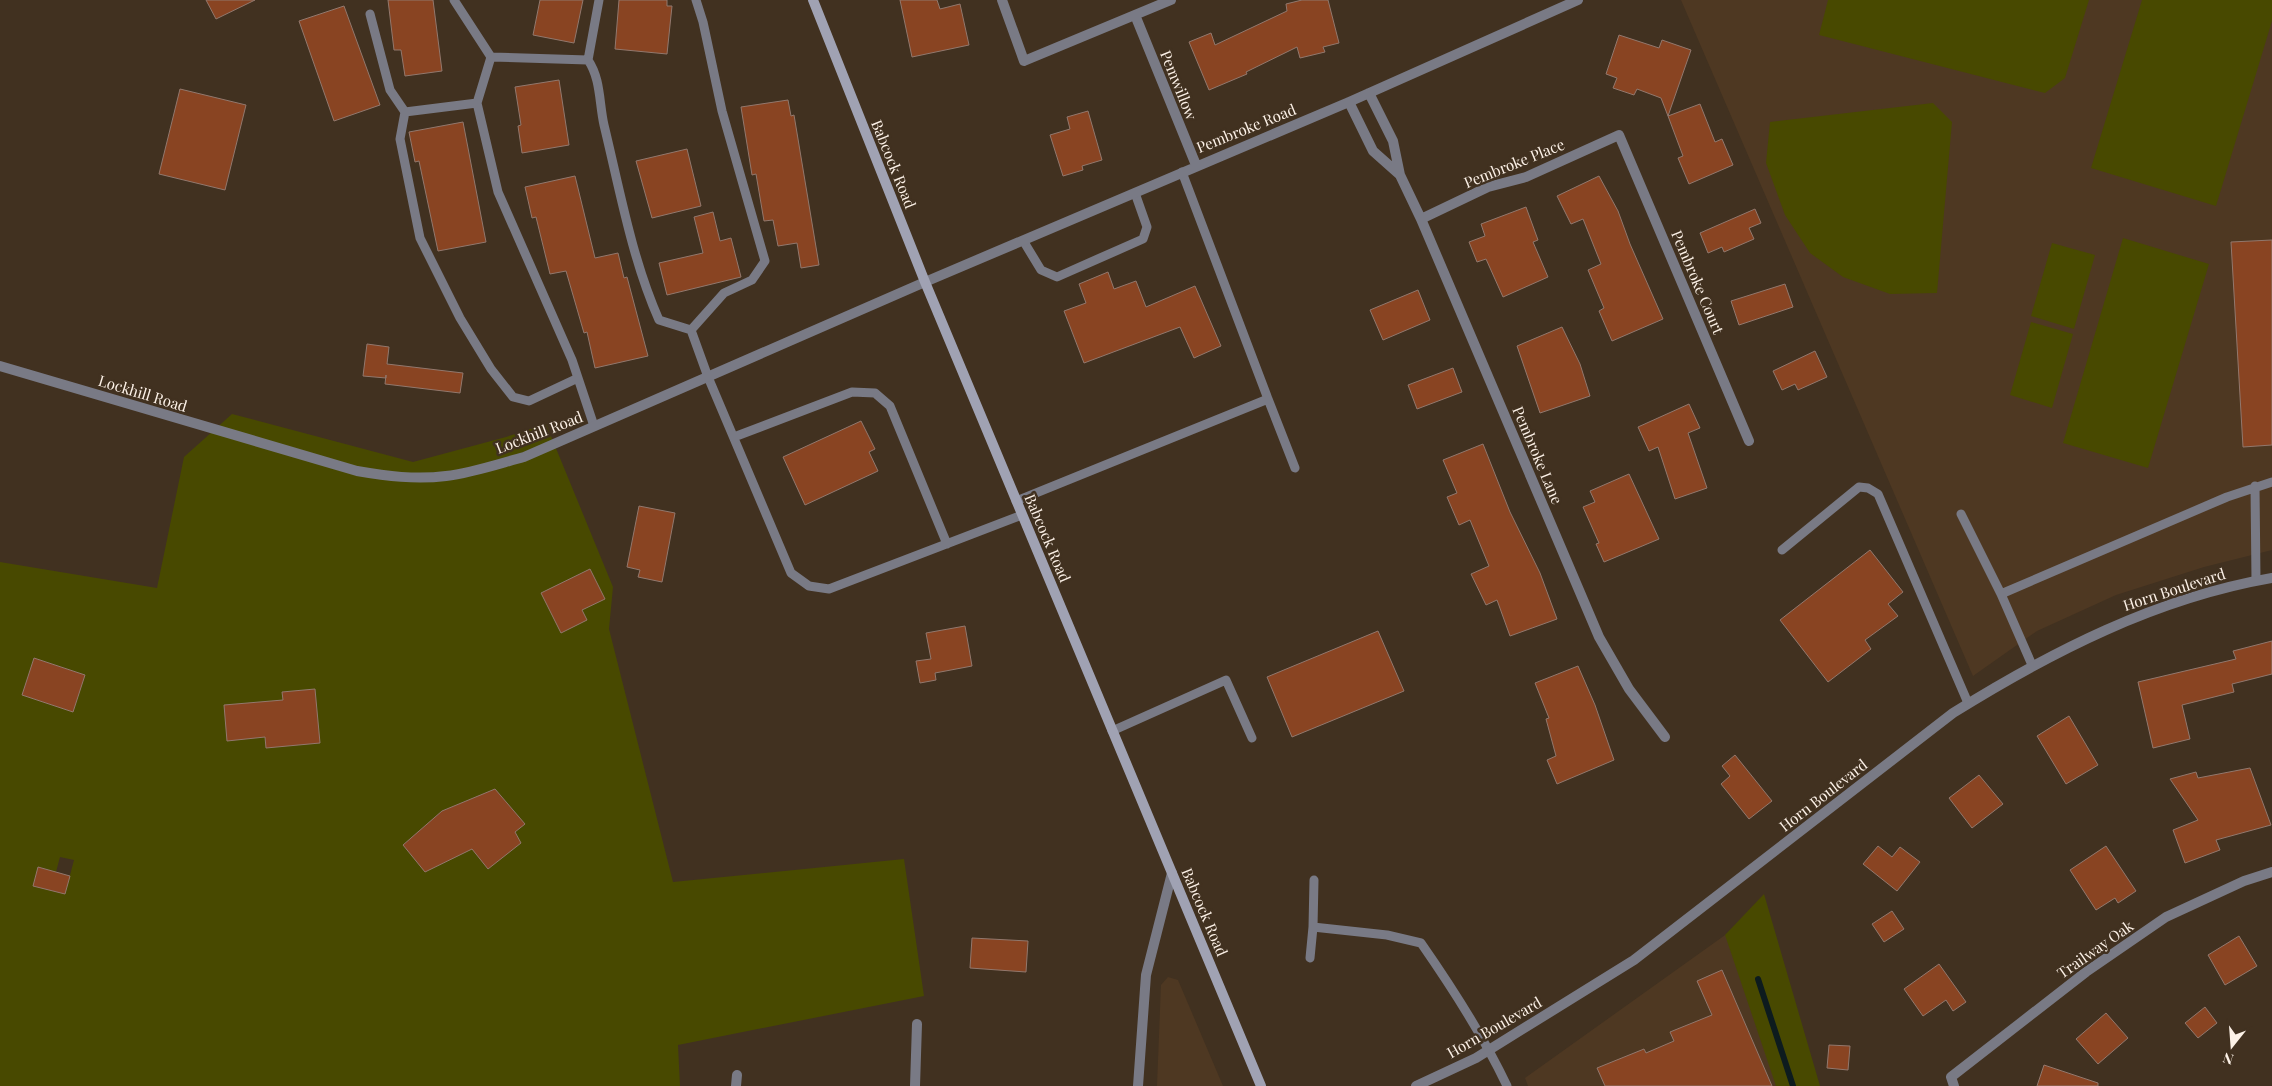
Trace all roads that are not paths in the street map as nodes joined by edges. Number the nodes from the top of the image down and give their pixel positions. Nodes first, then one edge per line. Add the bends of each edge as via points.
1 (454, 0) edge
2 (599, 0) edge
3 (696, 0) edge
4 (813, 0) edge
5 (1002, 0) edge
6 (1171, 0) edge
7 (1578, 0) edge
8 (370, 14) dead end
9 (1135, 16) junction
10 (491, 58) junction
11 (588, 60) junction
12 (1369, 93) junction
13 (1348, 102) junction
14 (478, 103) junction
15 (405, 112) junction
16 (1620, 134) joint
17 (1196, 165) junction
18 (1182, 172) junction
19 (1400, 175) junction
20 (1135, 193) junction
21 (1421, 219) junction
22 (1024, 242) junction
23 (925, 282) junction
24 (691, 330) junction
25 (0, 366) edge
26 (708, 376) junction
27 (578, 378) junction
28 (1268, 398) junction
29 (594, 426) junction
30 (734, 437) junction
31 (1750, 441) dead end
32 (1294, 468) dead end
33 (2272, 482) edge
34 (2255, 486) junction
35 (1016, 501) junction
36 (1961, 514) dead end
37 (1022, 515) junction
38 (947, 544) junction
39 (1782, 550) dead end
40 (2272, 578) edge
41 (2256, 580) junction
42 (2001, 594) junction
43 (2032, 665) junction
44 (1968, 703) junction
45 (1112, 731) junction
46 (1665, 737) dead end
47 (1252, 738) dead end
48 (2272, 872) edge
49 (1172, 873) junction
50 (1314, 880) dead end
51 (1313, 927) junction
52 (1310, 958) dead end
53 (917, 1024) dead end
54 (1490, 1049) junction
55 (737, 1075) dead end
56 (1952, 1081) edge
57 (736, 1086) edge
58 (915, 1086) edge
59 (1138, 1086) edge
60 (1261, 1086) edge
61 (1416, 1086) edge
62 (1506, 1086) edge

1 - 10 lane
2 - 11 lane
3 - 24 lane via 722,111 765,261 752,280 724,293
4 - 23 main road, Babcock Road
5 - 9 street via 1024,61
6 - 9 street
7 - 12 street, Pembroke Road
8 - 15 lane via 390,90
9 - 17 street, Pemwillow
10 - 11 lane
10 - 14 lane
11 - 24 lane via 596,71 604,122 643,283 660,320
12 - 13 street, Pembroke Road
12 - 19 street, Pembroke Lane via 1393,141
13 - 17 street, Pembroke Road
13 - 19 street, Pembroke Lane via 1373,151
14 - 15 lane
14 - 27 lane via 498,192
15 - 27 lane via 400,139 420,238 460,318 491,369 513,397 529,401
16 - 21 street, Pembroke Place via 1526,176 1488,187
16 - 31 street, Pembroke Court
17 - 18 street, Pembroke Road
18 - 20 street, Pembroke Road
18 - 28 lane
19 - 21 street, Pembroke Lane
20 - 22 street, Pembroke Road
20 - 22 lane via 1147,227 1143,239 1057,277 1041,270
21 - 46 street, Pembroke Lane via 1599,637 1629,689
22 - 23 street, Pembroke Road
23 - 26 street, Lockhill Road
23 - 35 main road, Babcock Road
24 - 26 lane
25 - 29 street, Lockhill Road via 311,459 395,477 444,477 478,470 524,457
26 - 29 street, Lockhill Road
26 - 30 lane
27 - 29 lane
28 - 32 lane
28 - 35 lane
30 - 38 lane via 791,573 809,586 829,589
30 - 38 lane via 852,392 875,393 890,406
33 - 34 lane
34 - 41 lane
34 - 42 lane
35 - 37 main road, Babcock Road
36 - 42 lane
37 - 38 lane
37 - 45 main road, Babcock Road
39 - 44 lane via 1859,487 1878,494
40 - 41 street, Horn Boulevard
41 - 43 street, Horn Boulevard via 2201,594 2112,626
42 - 43 lane
43 - 44 street, Horn Boulevard
44 - 54 street, Horn Boulevard via 1634,960
45 - 47 lane via 1226,680
45 - 49 main road, Babcock Road
48 - 56 street, Trailway Oak via 2244,881 2166,917 2086,972
49 - 59 street via 1146,975
49 - 60 main road, Babcock Road
50 - 51 lane
51 - 52 lane
51 - 54 lane via 1421,943
53 - 58 street
54 - 61 street, Horn Boulevard
54 - 62 lane
55 - 57 street

